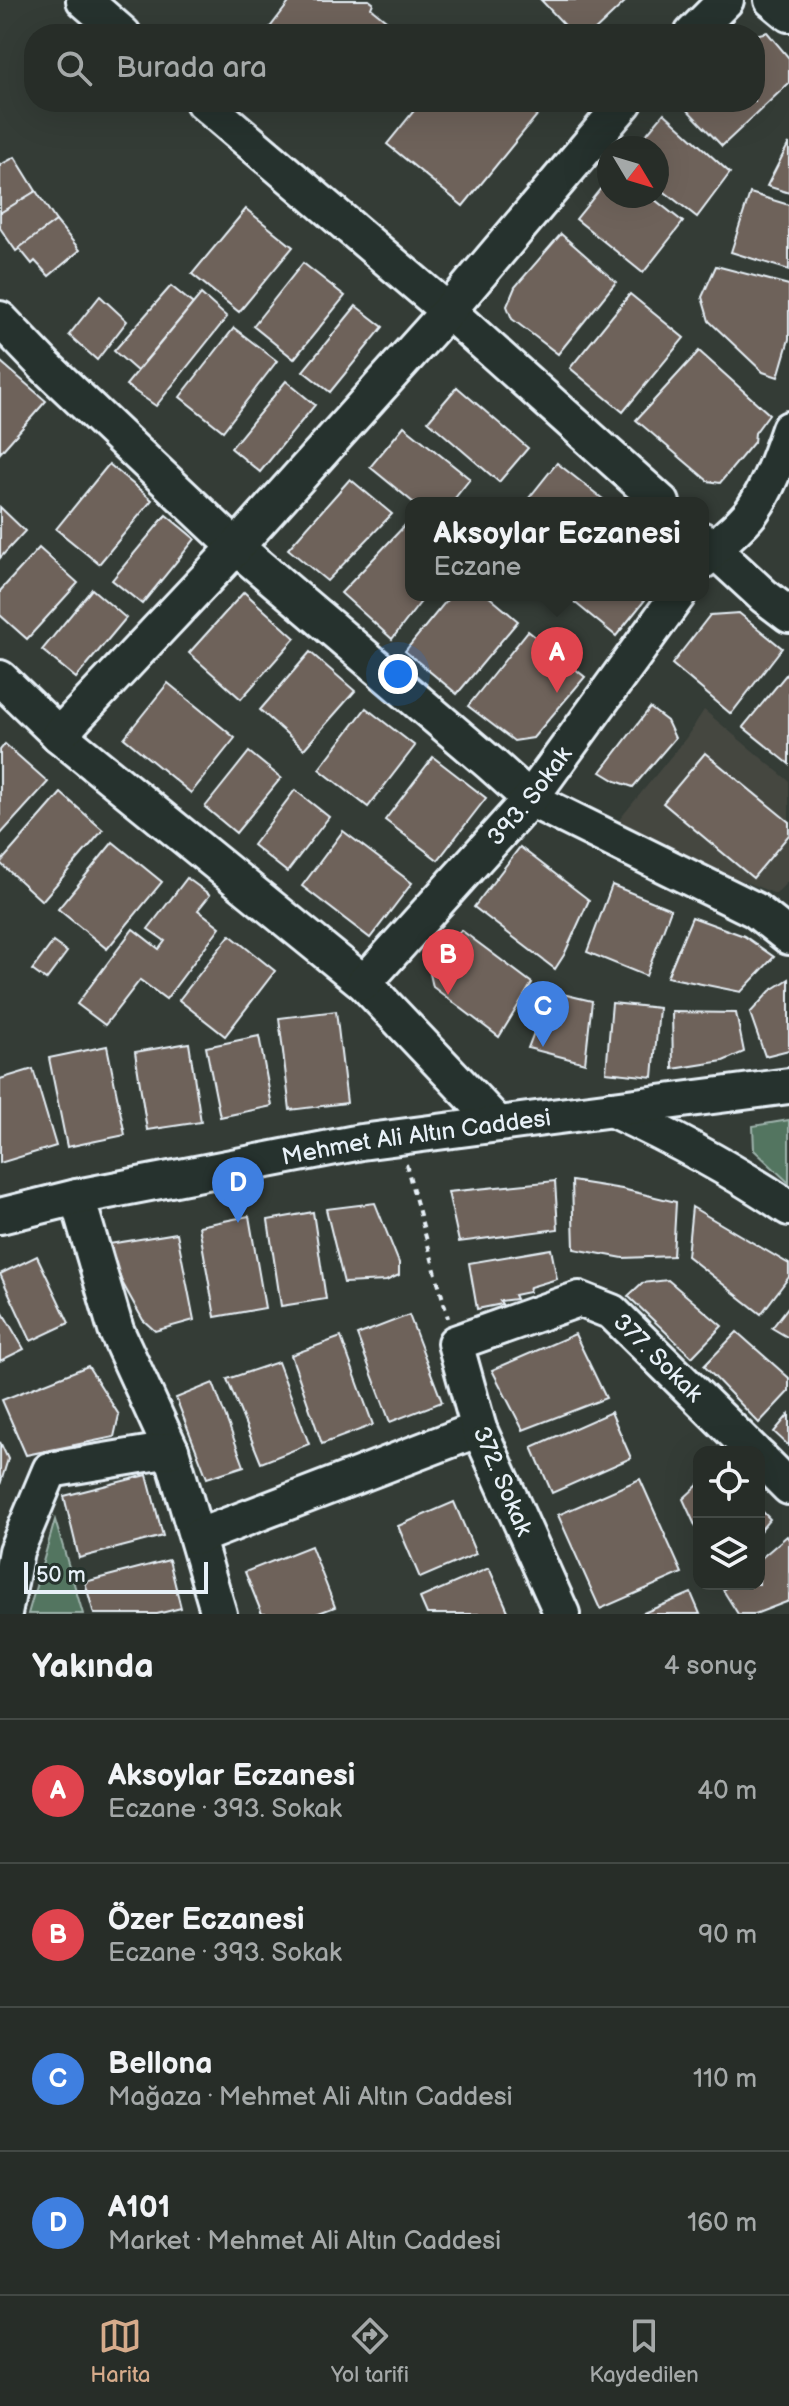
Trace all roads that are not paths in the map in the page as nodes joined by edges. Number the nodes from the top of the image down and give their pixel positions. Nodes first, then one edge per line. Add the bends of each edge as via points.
1 (84, 0) edge
2 (726, 0) edge
3 (772, 0) edge
4 (789, 14) edge
5 (112, 24) edge
6 (702, 24) edge
7 (215, 112) edge
8 (617, 112) edge
9 (448, 311) junction
10 (0, 319) edge
11 (789, 429) edge
12 (655, 497) edge
13 (236, 547) junction
14 (709, 547) edge
15 (709, 552) edge
16 (674, 601) edge
17 (789, 615) edge
18 (0, 678) edge
19 (59, 735) junction
20 (530, 799) junction
21 (789, 937) edge
22 (364, 983) junction
23 (789, 1086) edge
24 (611, 1109) junction
25 (498, 1124) junction
26 (77, 1197) junction
27 (789, 1208) edge
28 (0, 1216) edge
29 (455, 1343) joint
30 (479, 1429) junction
31 (748, 1446) edge
32 (171, 1450) junction
33 (765, 1463) edge
34 (789, 1487) edge
35 (197, 1537) junction
36 (4, 1614) edge
37 (219, 1614) edge
38 (562, 1614) edge

1 - 5 street
2 - 6 street
3 - 4 street
7 - 9 street
8 - 9 street
9 - 12 street
9 - 13 street
10 - 13 street
11 - 14 street via 751,512
13 - 19 street
13 - 20 street
15 - 17 street
16 - 20 street, 393. Sokak
18 - 19 street
19 - 22 street
20 - 21 street via 755,910
20 - 22 street, 393. Sokak
22 - 25 street
23 - 24 street, Mehmet Ali Altın Caddesi
24 - 25 street, Mehmet Ali Altın Caddesi
24 - 27 street via 682,1142
25 - 26 street, Mehmet Ali Altın Caddesi via 361,1142
26 - 28 street, Mehmet Ali Altın Caddesi
26 - 32 street via 116,1330
29 - 30 street, 372. Sokak
29 - 31 street, 377. Sokak via 579,1299 612,1312
30 - 35 street
30 - 38 street, 372. Sokak
32 - 35 street
32 - 36 street via 50,1470 16,1551
33 - 34 street
35 - 37 street

